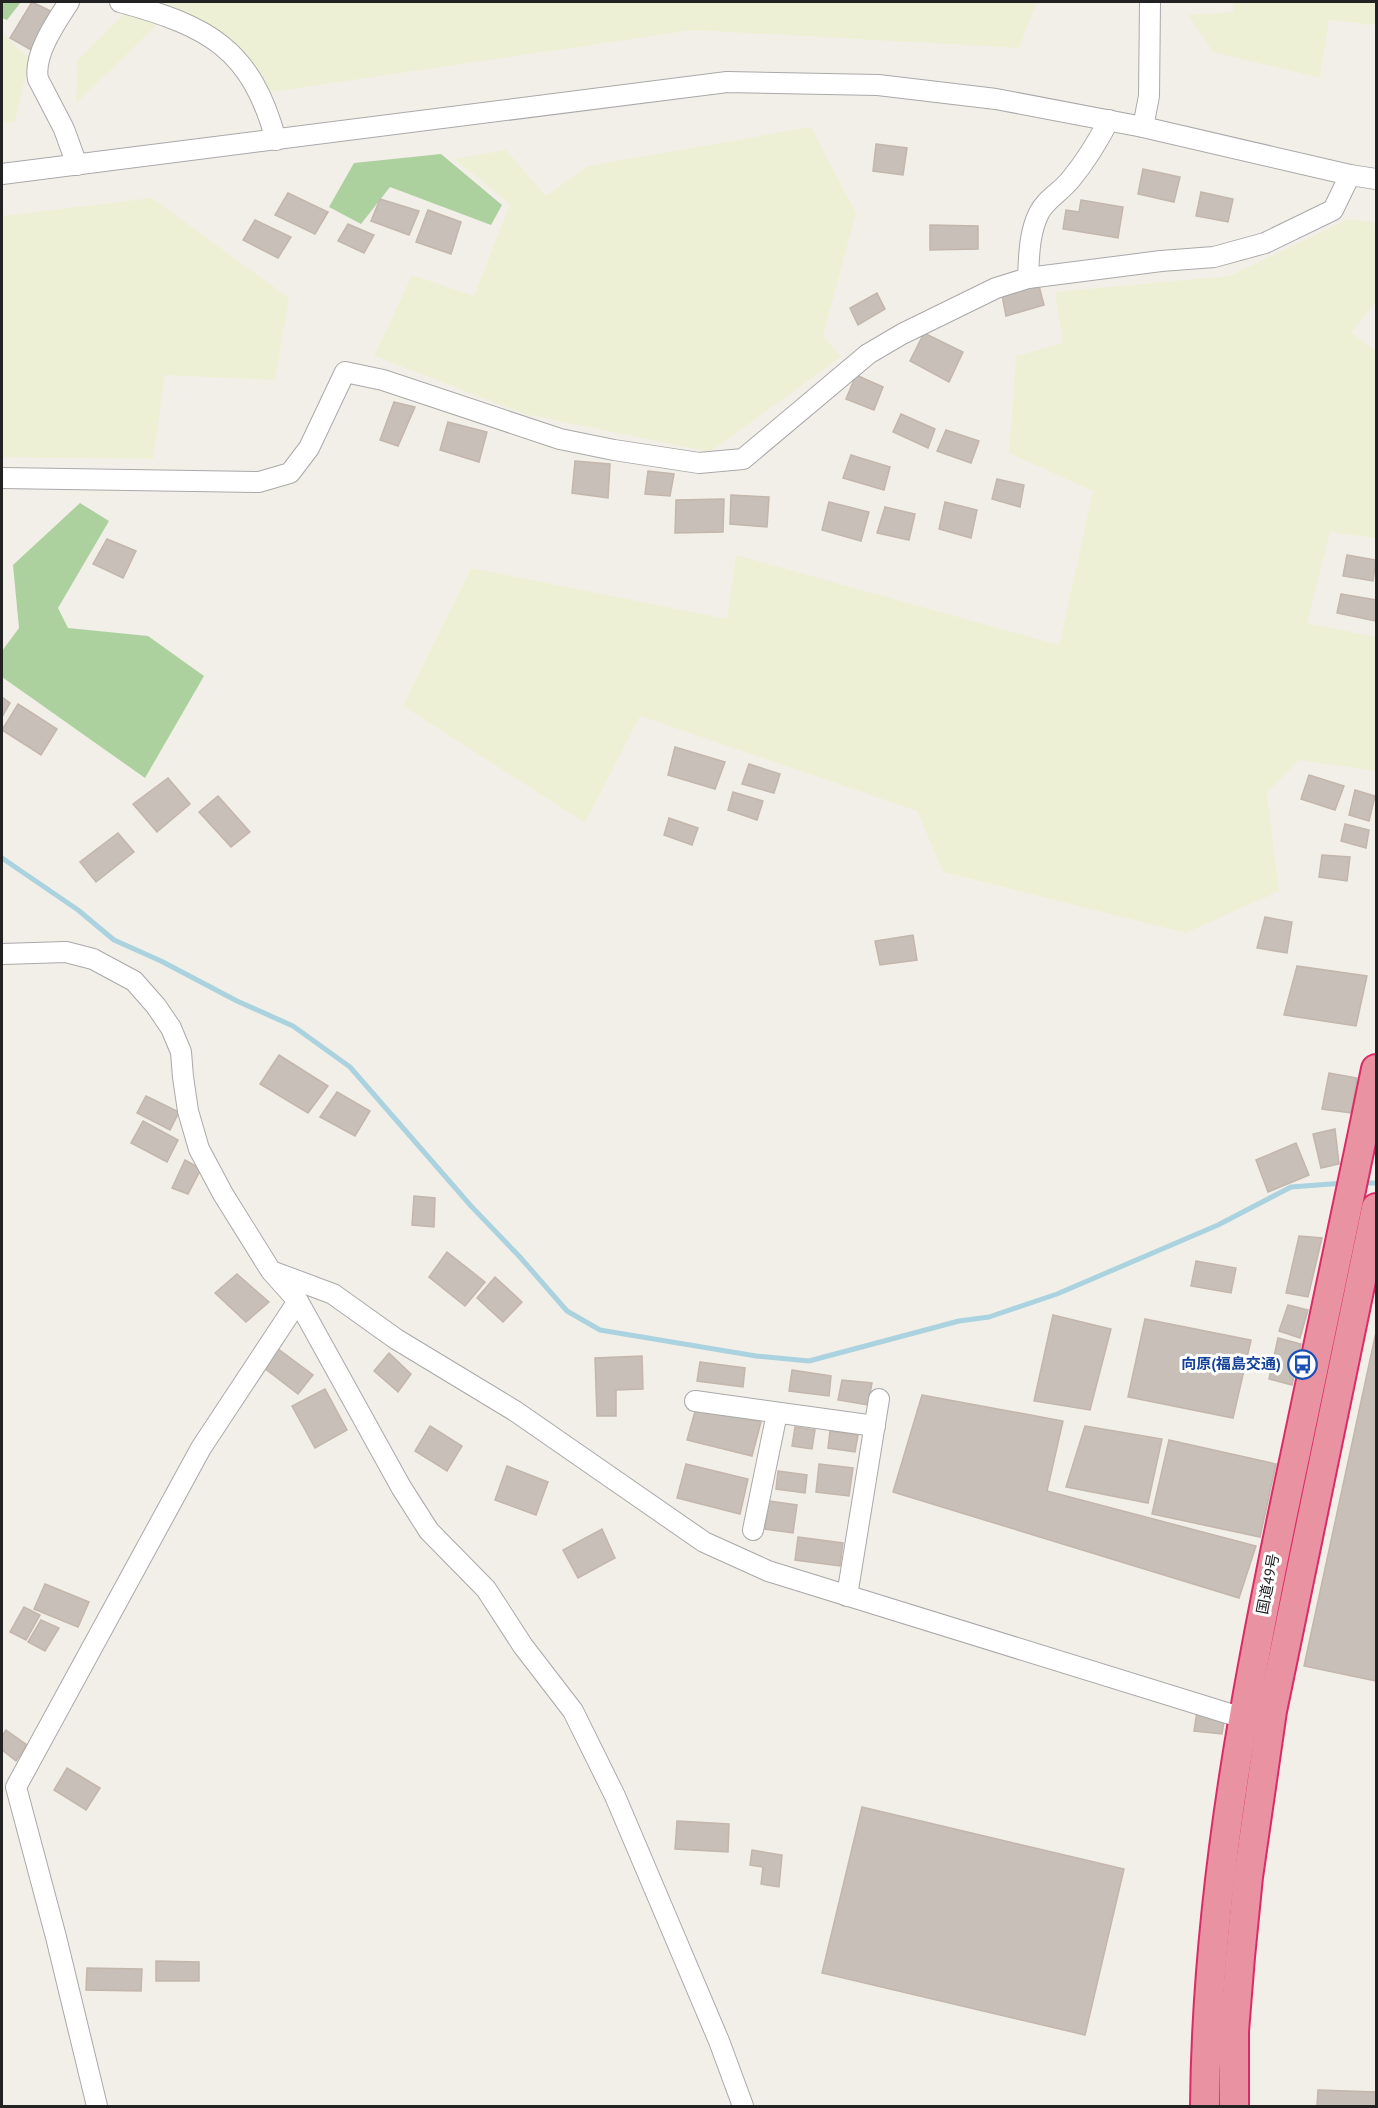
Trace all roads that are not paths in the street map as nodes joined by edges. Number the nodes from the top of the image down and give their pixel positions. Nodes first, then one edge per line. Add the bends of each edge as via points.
1 (69, 2) edge
2 (120, 2) edge
3 (1150, 2) edge
4 (1109, 120) junction
5 (1143, 127) junction
6 (276, 140) junction
7 (77, 165) junction
8 (2, 174) edge
9 (1350, 175) junction
10 (1377, 179) edge
11 (1028, 278) junction
12 (2, 478) edge
13 (2, 954) edge
14 (1377, 1069) edge
15 (1377, 1208) edge
16 (1373, 1241) edge
17 (271, 1271) junction
18 (298, 1301) junction
19 (879, 1399) dead end
20 (695, 1401) dead end
21 (777, 1413) junction
22 (875, 1426) junction
23 (753, 1530) dead end
24 (847, 1596) junction
25 (1243, 1718) junction
26 (98, 2106) edge
27 (743, 2106) edge
28 (1205, 2106) edge
29 (1234, 2106) edge

1 - 7 street via 38,59 36,71
2 - 6 street via 186,23 219,42 239,60 253,83
3 - 5 street via 1149,96
4 - 5 street
4 - 6 street via 996,99 878,85 727,82
4 - 11 street via 1089,156 1040,211 1032,231
5 - 9 street
6 - 7 street
7 - 8 street
9 - 10 street
9 - 11 street via 1333,210 1264,243 1214,257
11 - 12 street via 996,288 868,354 743,459 699,463 560,439 383,380 345,372 309,448 290,473 259,482
13 - 17 street via 66,952 93,959 134,981 156,1006 181,1052 188,1111 199,1149
14 - 25 highway, 国道49号
15 - 16 highway, 国道49号
16 - 29 highway, 国道49号 via 1272,1711 1241,1946 1234,2031
17 - 18 street
17 - 24 street via 333,1294 396,1339 515,1411 704,1542 768,1571
18 - 26 street via 201,1448 16,1787
18 - 27 street via 429,1531 486,1589 573,1712 615,1796
19 - 22 street
20 - 21 street
21 - 22 street
21 - 23 street
22 - 24 street
24 - 25 street
25 - 28 highway, 国道49号 via 1214,1948

